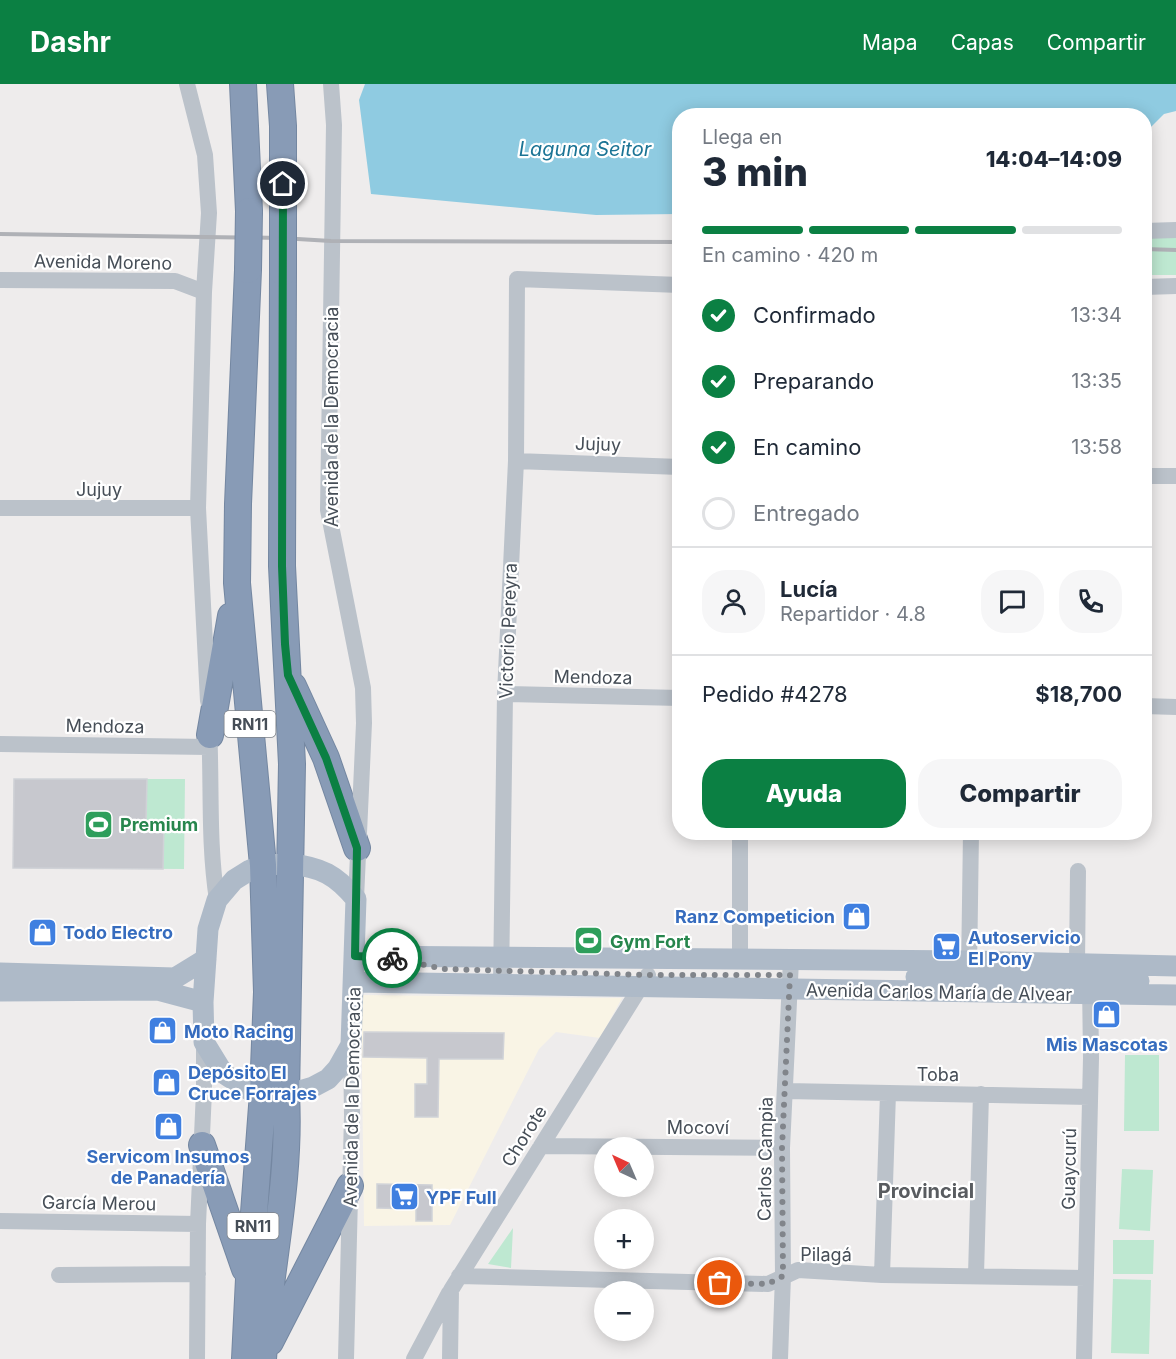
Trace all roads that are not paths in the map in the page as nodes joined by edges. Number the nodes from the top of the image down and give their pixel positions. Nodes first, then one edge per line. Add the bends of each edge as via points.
1 (187, 84) edge
2 (243, 84) edge
3 (280, 84) edge
4 (331, 84) edge
5 (1176, 230) edge
6 (1152, 231) edge
7 (0, 280) edge
8 (672, 285) edge
9 (1176, 286) edge
10 (1152, 287) edge
11 (204, 292) junction
12 (516, 461) junction
13 (672, 467) edge
14 (1152, 476) edge
15 (1176, 476) edge
16 (0, 508) edge
17 (198, 508) junction
18 (237, 583) junction
19 (288, 675) junction
20 (505, 694) junction
21 (672, 698) edge
22 (1152, 706) edge
23 (1176, 707) edge
24 (209, 741) junction
25 (0, 744) edge
26 (740, 840) edge
27 (971, 840) edge
28 (357, 848) junction
29 (290, 864) junction
30 (263, 865) junction
31 (1078, 871) dead end
32 (356, 899) junction
33 (217, 900) junction
34 (355, 956) junction
35 (385, 956) junction
36 (206, 959) junction
37 (740, 959) junction
38 (1176, 966) edge
39 (443, 969) junction
40 (501, 970) junction
41 (969, 970) junction
42 (0, 973) edge
43 (790, 974) junction
44 (645, 980) junction
45 (1086, 980) junction
46 (1176, 981) edge
47 (354, 982) junction
48 (378, 982) junction
49 (0, 991) edge
50 (1176, 995) edge
51 (204, 1002) junction
52 (204, 1042) junction
53 (351, 1046) junction
54 (786, 1091) junction
55 (274, 1094) junction
56 (888, 1094) junction
57 (981, 1094) junction
58 (1090, 1097) junction
59 (202, 1145) junction
60 (541, 1146) junction
61 (782, 1148) junction
62 (350, 1186) junction
63 (0, 1221) edge
64 (198, 1224) junction
65 (198, 1274) junction
66 (59, 1275) dead end
67 (882, 1275) junction
68 (975, 1275) junction
69 (783, 1276) junction
70 (1086, 1278) junction
71 (249, 1279) junction
72 (455, 1283) junction
73 (257, 1358) edge
74 (197, 1359) edge
75 (346, 1359) edge
76 (414, 1359) edge
77 (450, 1359) edge
78 (780, 1359) edge
79 (1084, 1359) edge

1 - 11 street via 206,155 209,213
2 - 18 highway, RN11, bridge via 249,211
3 - 19 highway, RN11, bridge via 282,566
4 - 28 street, Avenida de la Democracia via 334,125 327,510 363,688
5 - 6 street
7 - 11 street, Avenida Moreno via 175,281
8 - 12 street, Victorio Pereyra via 517,279
9 - 10 street
11 - 17 street
12 - 13 street, Jujuy
12 - 20 street, Victorio Pereyra
14 - 15 street
16 - 17 street, Jujuy
17 - 24 street
18 - 24 highway
18 - 30 highway, RN11
19 - 28 highway via 326,758
19 - 29 highway, RN11 via 292,764
20 - 21 street, Mendoza
20 - 40 street, Victorio Pereyra
22 - 23 street
24 - 25 street, Mendoza
24 - 33 street via 210,836
26 - 37 street
27 - 41 street
28 - 32 street, Avenida de la Democracia
29 - 30 main road
29 - 32 main road via 328,873
29 - 55 highway, RN11
30 - 33 main road via 234,880
30 - 55 highway, RN11
31 - 45 street, Guaycurú
32 - 34 main road, Avenida de la Democracia
33 - 36 main road via 208,929
34 - 35 main road, Avenida Carlos María de Alvear
34 - 47 main road, Avenida de la Democracia
35 - 39 main road, Avenida Carlos María de Alvear
35 - 40 main road, Avenida Carlos María de Alvear
36 - 42 main road via 175,978
36 - 51 main road
37 - 40 main road, Avenida Carlos María de Alvear
37 - 43 main road, Avenida Carlos María de Alvear
38 - 45 main road, Avenida Carlos María de Alvear
39 - 40 main road, Avenida Carlos María de Alvear
39 - 48 main road, Avenida Carlos María de Alvear
40 - 44 main road, Avenida Carlos María de Alvear
40 - 48 main road, Avenida Carlos María de Alvear
41 - 43 main road, Avenida Carlos María de Alvear
41 - 45 main road, Avenida Carlos María de Alvear
43 - 44 main road, Avenida Carlos María de Alvear
43 - 45 main road, Avenida Carlos María de Alvear
43 - 54 street, Carlos Campia
44 - 60 street, Chorote
45 - 46 main road, Avenida Carlos María de Alvear
45 - 50 main road, Avenida Carlos María de Alvear
45 - 58 street, Guaycurú
47 - 48 main road, Avenida Carlos María de Alvear
47 - 53 main road, Avenida de la Democracia
49 - 51 main road via 158,990
51 - 52 main road
52 - 55 main road via 223,1072 252,1092
52 - 59 street
53 - 55 main road via 328,1079 313,1087
53 - 62 street, Avenida de la Democracia
54 - 56 street, Toba
54 - 61 street, Carlos Campia
55 - 71 highway, RN11
55 - 73 highway, RN11 via 288,1125
56 - 57 street, Toba
56 - 67 street
57 - 58 street, Toba
57 - 68 street
58 - 70 street, Guaycurú
59 - 64 street
59 - 71 highway
60 - 61 street, Mocoví
60 - 72 street, Chorote
61 - 69 street, Carlos Campia
62 - 73 highway
62 - 75 street, Avenida de la Democracia
63 - 64 street, García Merou
64 - 65 street
65 - 66 street
65 - 74 street
67 - 68 street, Pilagá
67 - 69 street, Pilagá via 798,1270
68 - 70 street, Pilagá
69 - 72 street, Pilagá via 768,1284
69 - 78 street, Carlos Campia
70 - 79 street, Guaycurú
71 - 73 highway, RN11
72 - 76 street, Chorote
72 - 77 street

